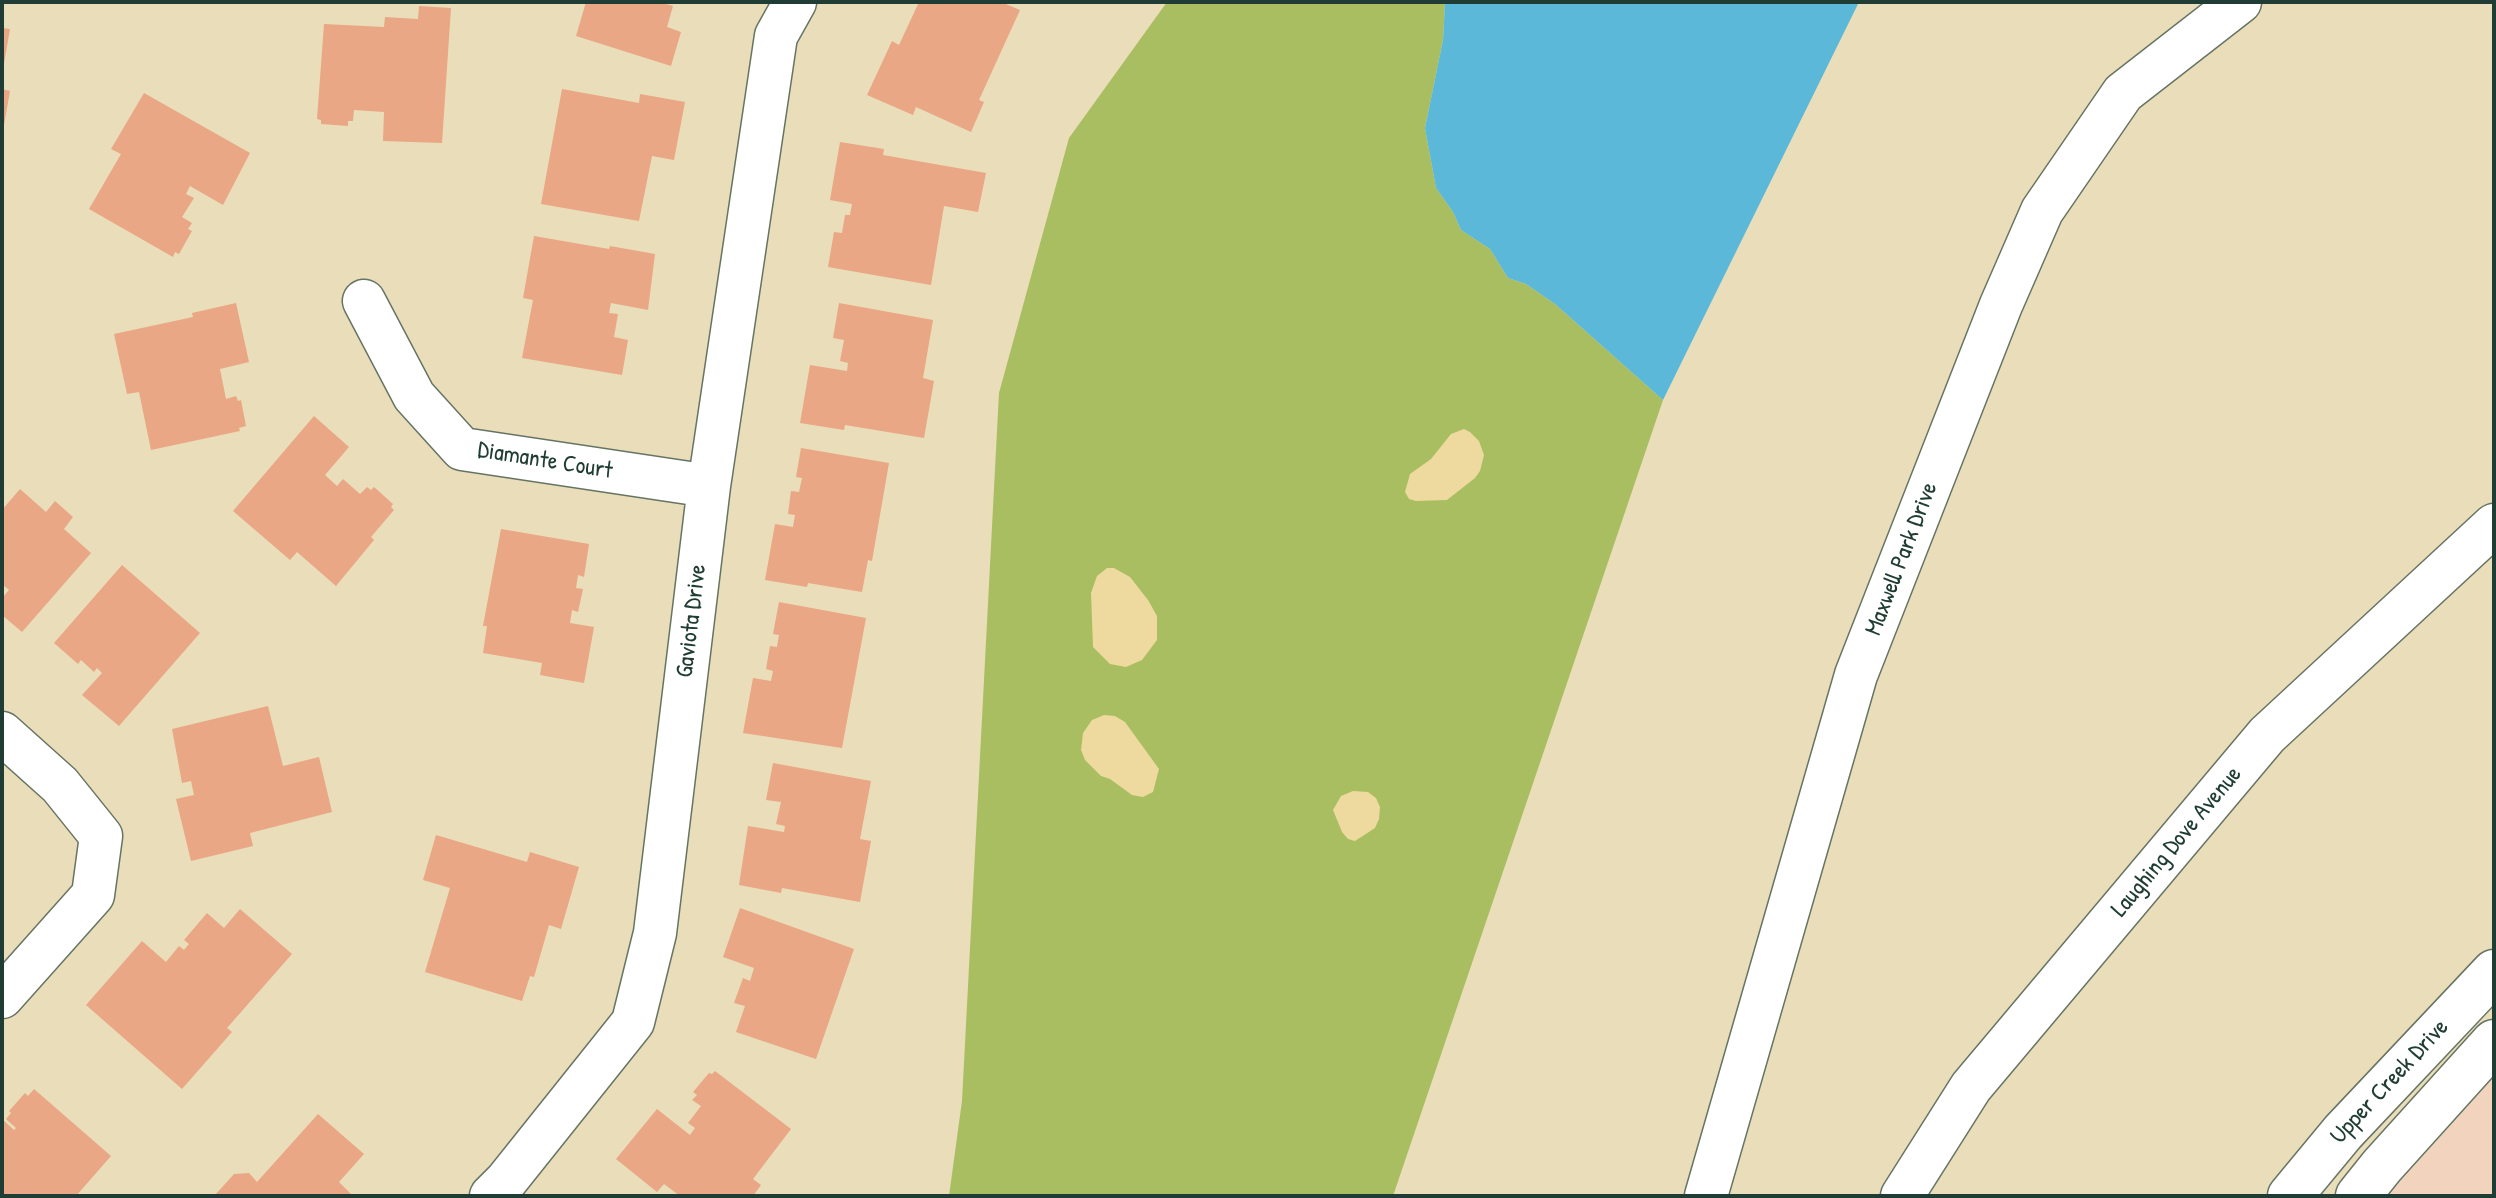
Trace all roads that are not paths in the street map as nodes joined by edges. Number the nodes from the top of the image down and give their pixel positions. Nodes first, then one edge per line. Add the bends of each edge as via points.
1 (795, 2) edge
2 (2240, 2) edge
3 (364, 301) dead end
4 (709, 486) junction
5 (2494, 525) edge
6 (2, 733) edge
7 (2494, 972) edge
8 (2, 997) edge
9 (2494, 1042) edge
10 (506, 1191) edge
11 (1706, 1196) edge
12 (1902, 1196) edge
13 (2290, 1196) edge
14 (2358, 1196) edge

1 - 4 street, Gaviota Drive via 776,36
2 - 11 street, Maxwell Park Drive via 2123,93 2042,211 1856,675
3 - 4 street, Diamante Court via 414,396 462,449
4 - 10 street, Gaviota Drive via 655,933 633,1022
5 - 12 street, Laughing Dove Avenue via 2267,735 1971,1087
6 - 8 street via 60,785 101,836 93,895
7 - 13 street, Upper Creek Drive
9 - 14 street, Upper Creek Drive

